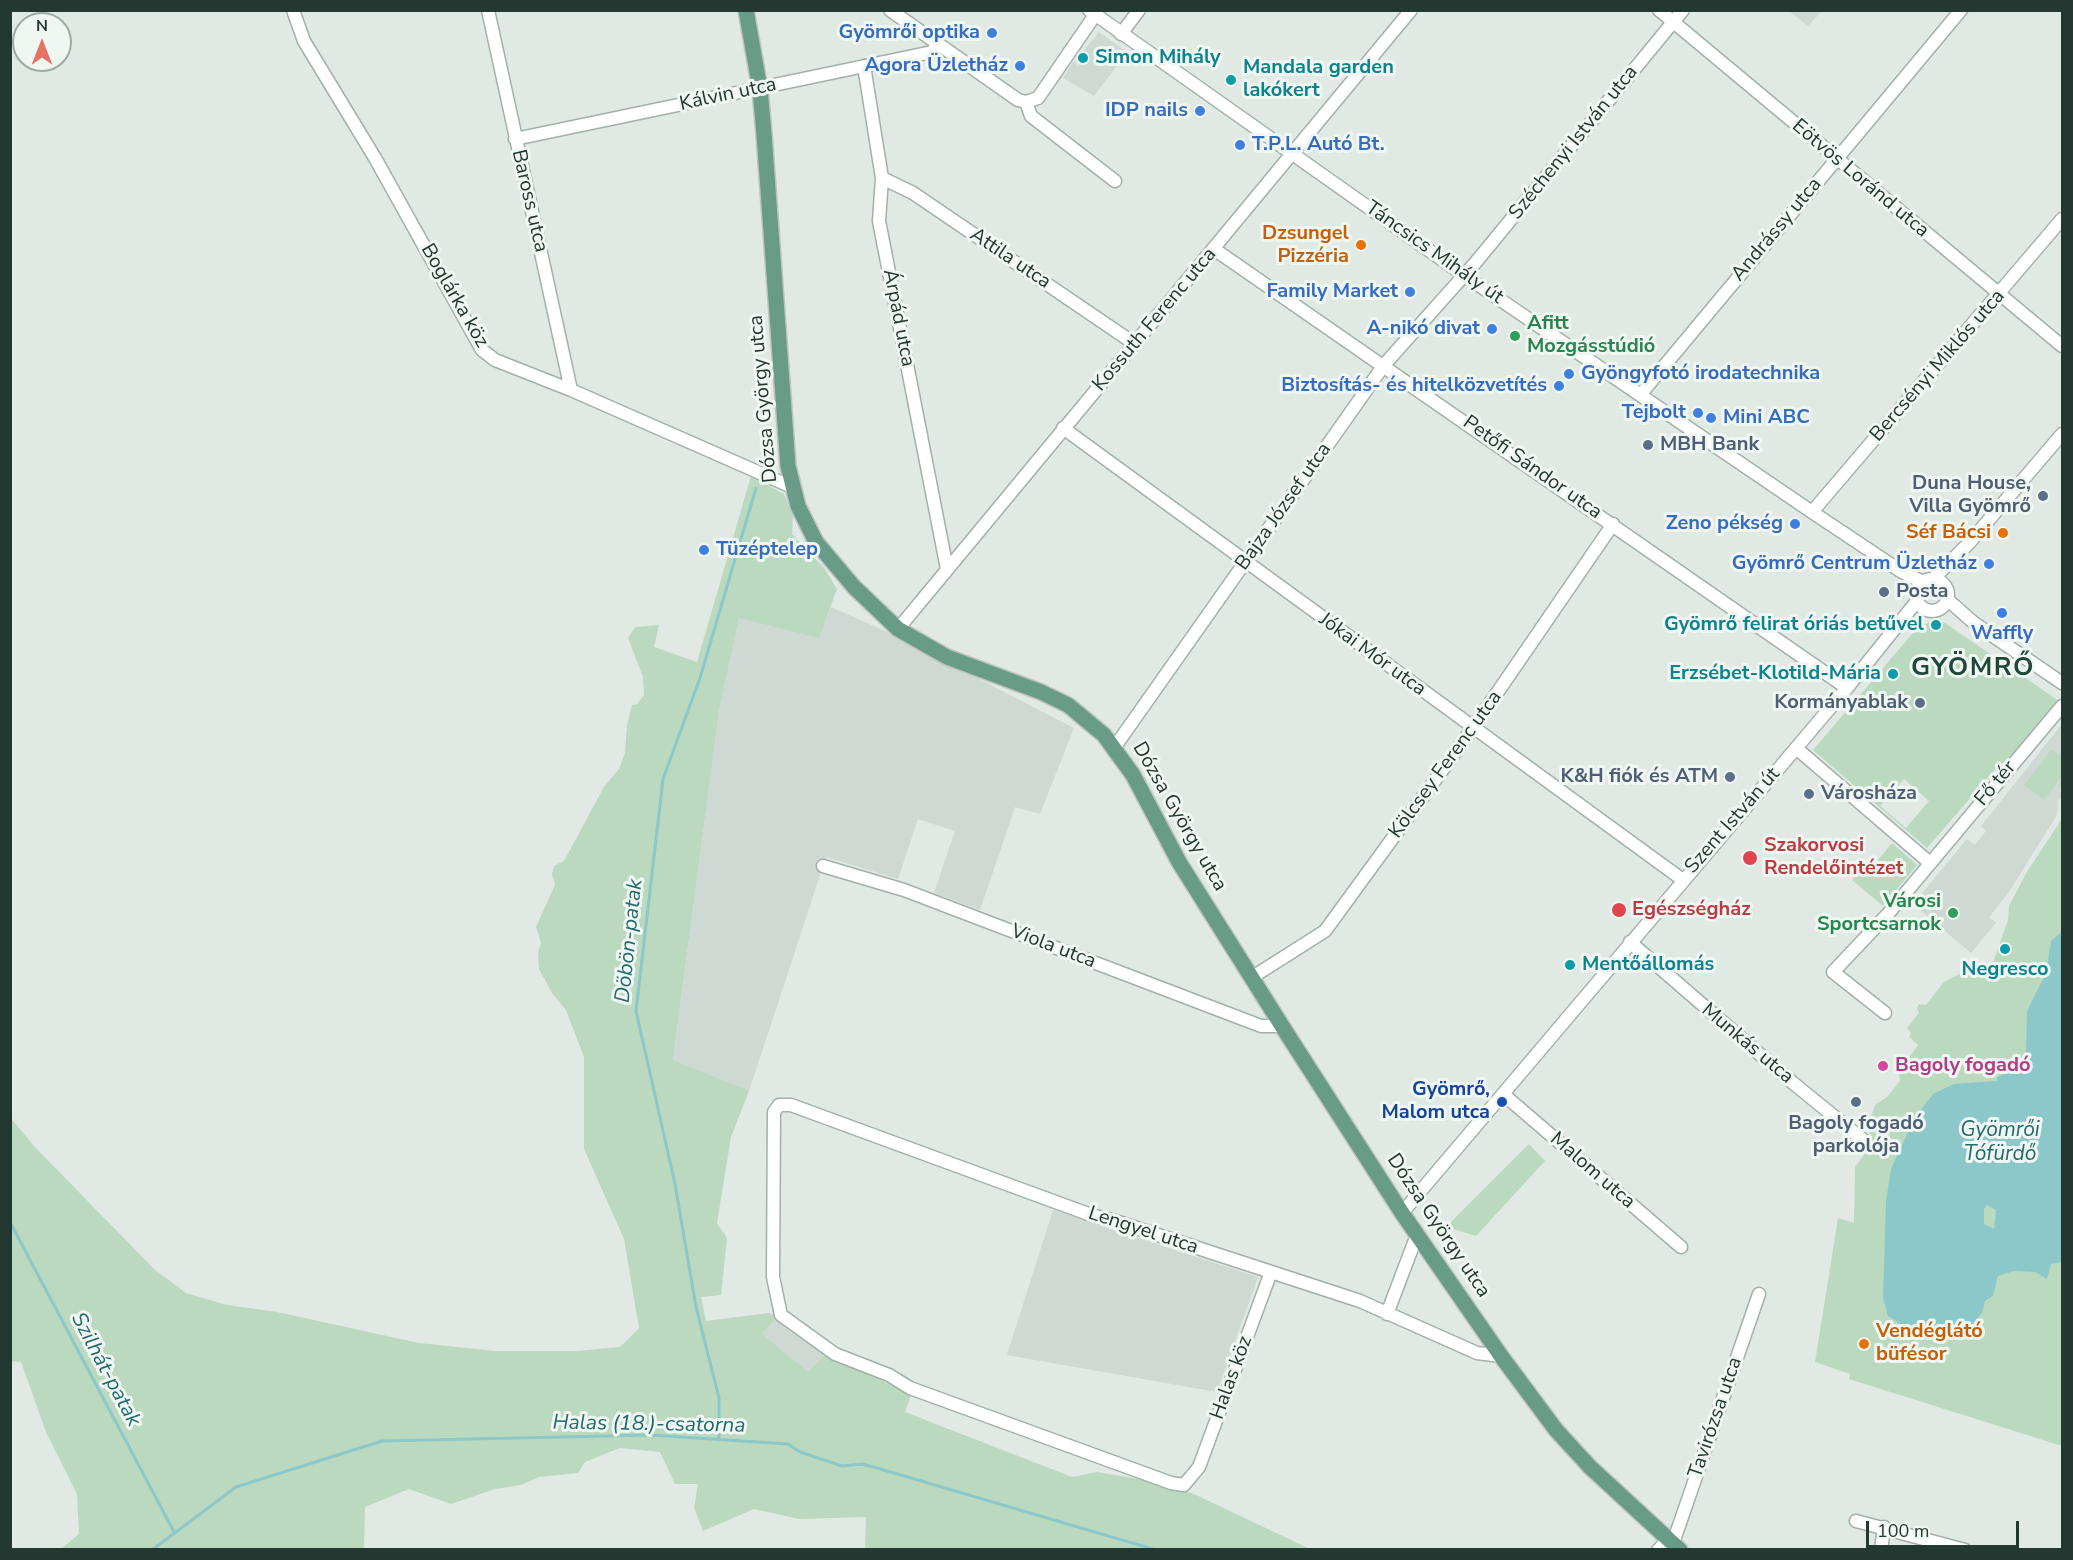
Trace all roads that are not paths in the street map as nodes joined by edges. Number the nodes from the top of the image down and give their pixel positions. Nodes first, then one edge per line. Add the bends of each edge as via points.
1 (293, 10) edge
2 (488, 10) edge
3 (746, 10) edge
4 (890, 10) edge
5 (910, 10) edge
6 (1139, 10) edge
7 (1411, 10) edge
8 (1659, 10) edge
9 (1683, 10) edge
10 (1961, 10) edge
11 (1092, 13) edge
12 (1674, 21) junction
13 (912, 25) junction
14 (1121, 34) junction
15 (938, 44) junction
16 (864, 66) junction
17 (760, 89) junction
18 (1026, 102) junction
19 (515, 139) junction
20 (1292, 154) junction
21 (1836, 159) junction
22 (882, 177) junction
23 (1115, 182) dead end
24 (2062, 219) edge
25 (1214, 249) junction
26 (1464, 274) junction
27 (1999, 295) junction
28 (1135, 344) junction
29 (2062, 346) edge
30 (1384, 365) junction
31 (571, 390) junction
32 (1640, 395) junction
33 (1063, 428) junction
34 (2062, 434) edge
35 (792, 488) junction
36 (1812, 512) junction
37 (1613, 524) junction
38 (1954, 559) junction
39 (1246, 562) junction
40 (947, 569) junction
41 (1946, 585) junction
42 (1926, 595) junction
43 (1948, 600) junction
44 (1974, 623) junction
45 (898, 629) junction
46 (2062, 683) edge
47 (1848, 688) junction
48 (2062, 706) edge
49 (1473, 728) junction
50 (1114, 748) junction
51 (1796, 748) junction
52 (1930, 863) junction
53 (823, 866) dead end
54 (1683, 880) junction
55 (1630, 942) junction
56 (1251, 978) junction
57 (1885, 1013) dead end
58 (1282, 1026) junction
59 (1503, 1094) junction
60 (1867, 1143) dead end
61 (1402, 1213) junction
62 (1417, 1235) junction
63 (1681, 1247) dead end
64 (1271, 1272) junction
65 (1759, 1294) dead end
66 (1387, 1314) junction
67 (1501, 1356) junction
68 (1189, 1481) joint
69 (1856, 1521) dead end
70 (1884, 1527) junction
71 (1670, 1545) edge
72 (1881, 1550) edge
73 (1965, 1550) edge

1 - 31 street, Boglárka köz via 304,41 483,350 495,360
2 - 19 street, Baross utca
3 - 17 main road, Dózsa György utca
4 - 13 street
5 - 13 street
6 - 14 street
7 - 20 street, Kossuth Ferenc utca
8 - 12 street, Eötvös Loránd utca
9 - 12 street, Széchenyi István utca
10 - 21 street, Andrássy utca
11 - 14 street, Táncsics Mihály út
11 - 18 street via 1038,98
12 - 21 street, Eötvös Loránd utca
12 - 26 street, Széchenyi István utca
13 - 15 street
14 - 20 street, Táncsics Mihály út
15 - 16 street, Kálvin utca via 932,52
15 - 18 street
16 - 17 street, Kálvin utca
16 - 22 street, Árpád utca
17 - 19 street, Kálvin utca
17 - 35 main road, Dózsa György utca
18 - 23 street via 1031,116
19 - 31 street, Baross utca
20 - 25 street, Kossuth Ferenc utca
20 - 26 street, Táncsics Mihály út
21 - 27 street, Eötvös Loránd utca
21 - 32 street, Andrássy utca
22 - 28 street, Attila utca via 913,193
22 - 40 street, Árpád utca via 879,221
24 - 27 street, Bercsényi Miklós utca
25 - 28 street, Kossuth Ferenc utca
25 - 30 street, Petőfi Sándor utca
26 - 30 street, Bajza József utca
26 - 32 street, Táncsics Mihály út
27 - 29 street, Eötvös Loránd utca
27 - 36 street, Bercsényi Miklós utca
28 - 33 street, Kossuth Ferenc utca
30 - 37 street, Petőfi Sándor utca
30 - 39 street, Bajza József utca
31 - 35 street, Boglárka köz
32 - 36 street, Táncsics Mihály út
33 - 39 street, Jókai Mór utca
33 - 40 street, Kossuth Ferenc utca
34 - 38 street, Szent István út
35 - 45 main road, Dózsa György utca via 816,542 854,587
36 - 42 street, Táncsics Mihály út via 1902,572
37 - 47 street, Petőfi Sándor utca
37 - 49 street, Kölcsey Ferenc utca
38 - 41 street, Szent István út
38 - 42 street, Szent István út
39 - 49 street, Jókai Mór utca
39 - 50 street, Bajza József utca
40 - 45 street, Kossuth Ferenc utca
41 - 42 street
41 - 43 street
42 - 43 street
42 - 44 street, Táncsics Mihály út
42 - 47 street, Szent István út
43 - 44 street, Táncsics Mihály út
44 - 46 street, Táncsics Mihály út
45 - 50 main road, Dózsa György utca via 947,657 1068,705 1090,721
47 - 51 street, Szent István út
48 - 52 street, Fő tér
49 - 54 street, Jókai Mór utca
49 - 56 street, Kölcsey Ferenc utca via 1325,931
50 - 56 main road, Dózsa György utca
51 - 52 street
51 - 54 street, Szent István út
52 - 57 street, Fő tér via 1833,972
53 - 58 street, Viola utca via 904,890 1261,1026
54 - 55 street, Szent István út
55 - 59 street, Szent István út
55 - 60 street, Munkás utca
56 - 58 main road, Dózsa György utca
58 - 61 main road, Dózsa György utca
59 - 61 street, Szent István út
59 - 63 street, Malom utca
61 - 62 main road, Dózsa György utca
62 - 66 street
62 - 67 main road, Dózsa György utca
64 - 66 street, Lengyel utca via 1360,1301
64 - 68 street, Halas köz via 1199,1467
64 - 68 street, Lengyel utca via 1091,1215 785,1103 774,1112 773,1277 781,1315 835,1354 889,1375 934,1399 1171,1483 1184,1485
65 - 71 street, Tavirózsa utca
66 - 67 street, Lengyel utca via 1477,1353
67 - 71 main road, Dózsa György utca via 1556,1430
69 - 70 street
70 - 72 street
70 - 73 street

